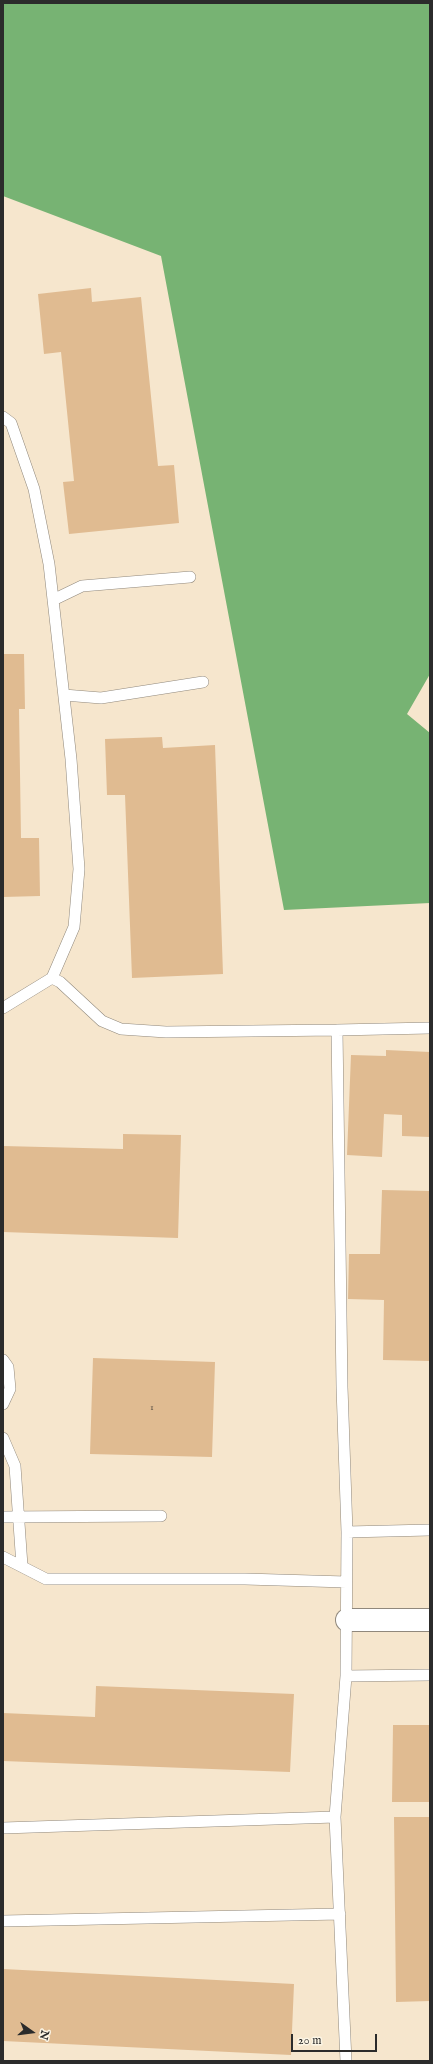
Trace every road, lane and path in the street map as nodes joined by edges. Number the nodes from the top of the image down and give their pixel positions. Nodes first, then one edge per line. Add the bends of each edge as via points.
1 (3, 417) edge
2 (190, 578) dead end
3 (53, 600) junction
4 (202, 682) dead end
5 (64, 695) junction
6 (52, 978) junction
7 (3, 1008) edge
8 (430, 1028) edge
9 (337, 1030) junction
10 (3, 1360) edge
11 (3, 1404) edge
12 (3, 1438) edge
13 (160, 1516) dead end
14 (3, 1517) edge
15 (19, 1517) junction
16 (430, 1530) edge
17 (347, 1532) junction
18 (3, 1557) edge
19 (22, 1566) junction
20 (346, 1582) junction
21 (347, 1620) junction
22 (430, 1620) edge
23 (430, 1675) edge
24 (346, 1676) junction
25 (335, 1817) junction
26 (3, 1828) edge
27 (340, 1914) junction
28 (3, 1921) edge
29 (346, 2061) edge

1 - 3 lane via 11,424 34,489 49,564
2 - 3 lane via 82,586
3 - 5 lane
4 - 5 lane via 101,698
5 - 6 lane via 79,869 74,927
6 - 7 lane
6 - 9 lane via 60,982 102,1021 122,1029 166,1032
8 - 9 lane
9 - 17 lane via 342,1387
10 - 11 lane via 8,1367 10,1389
12 - 15 lane via 14,1466
13 - 15 lane
14 - 15 lane
15 - 19 lane
16 - 17 lane
17 - 20 lane
18 - 19 lane
19 - 20 lane via 46,1579
20 - 21 lane
21 - 22 street
21 - 24 lane
23 - 24 lane
24 - 25 lane
25 - 26 lane
25 - 27 lane
27 - 28 lane
27 - 29 lane

